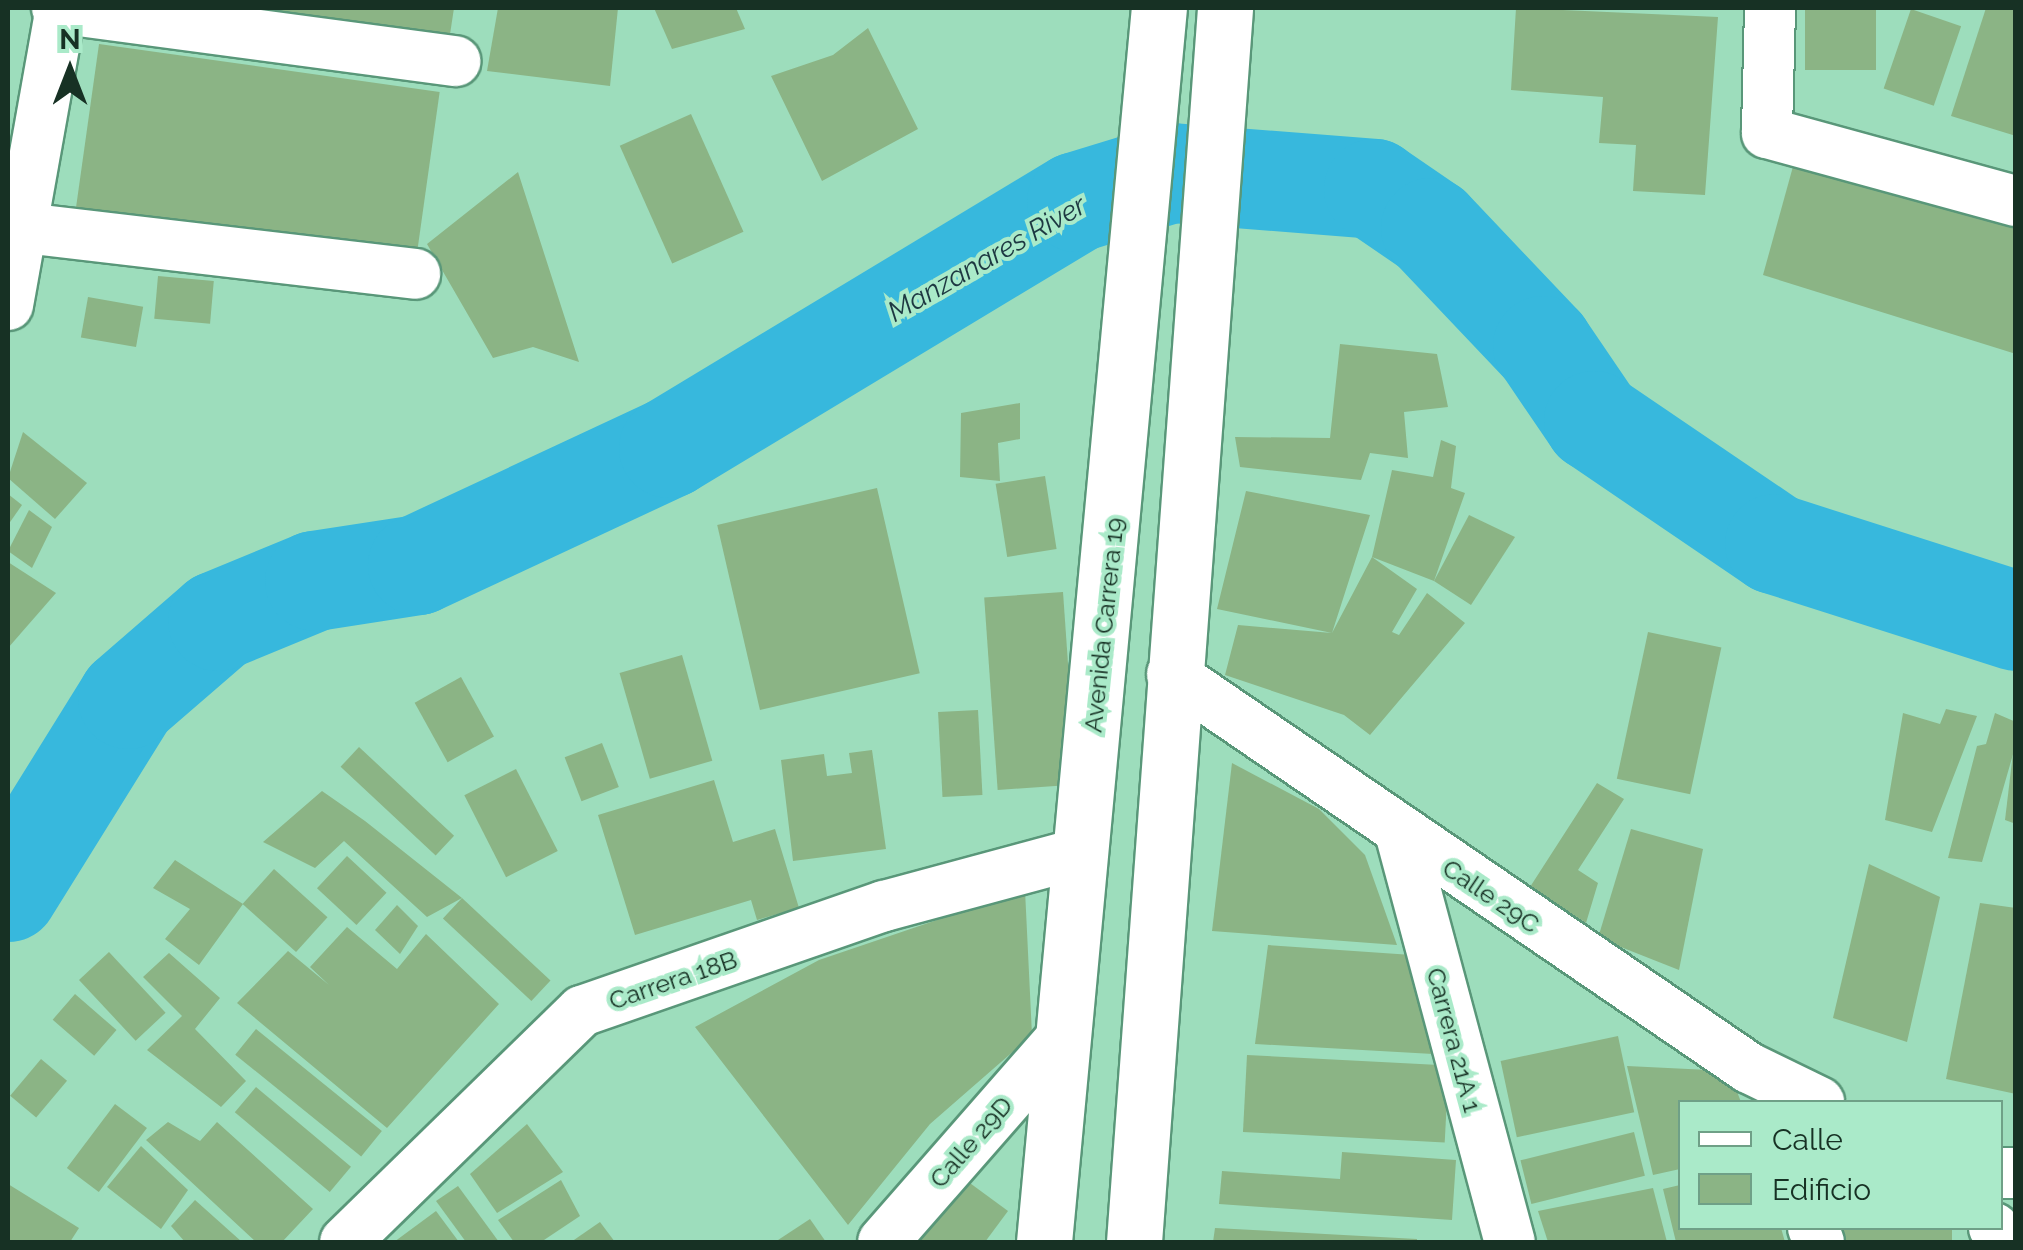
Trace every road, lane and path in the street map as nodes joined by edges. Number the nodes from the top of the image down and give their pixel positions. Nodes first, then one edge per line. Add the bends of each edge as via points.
1 (60, 8) edge
2 (1159, 8) edge
3 (1225, 8) edge
4 (1770, 8) edge
5 (455, 60) dead end
6 (2016, 200) edge
7 (15, 227) edge
8 (416, 274) dead end
9 (8, 306) edge
10 (1172, 674) junction
11 (1402, 836) junction
12 (1081, 853) junction
13 (1058, 1042) junction
14 (1756, 1085) edge
15 (1812, 1100) edge
16 (1491, 1180) junction
17 (345, 1242) edge
18 (883, 1242) edge
19 (1044, 1242) edge
20 (1134, 1242) edge
21 (1486, 1242) edge
22 (1510, 1242) edge

1 - 5 street
1 - 7 street
2 - 12 main road, Avenida Carrera 19
3 - 10 main road
4 - 6 street via 1768,132
7 - 8 street
7 - 9 street
10 - 11 street, Calle 29C
10 - 20 main road
11 - 14 street, Calle 29C
11 - 16 street, Carrera 21A 1
12 - 13 main road, Avenida Carrera 19
12 - 17 street, Carrera 18B via 884,906 582,1012
13 - 18 street, Calle 29D
13 - 19 main road, Avenida Carrera 19
14 - 15 street, Calle 29C
16 - 21 street
16 - 22 street, Carrera 21A 1

